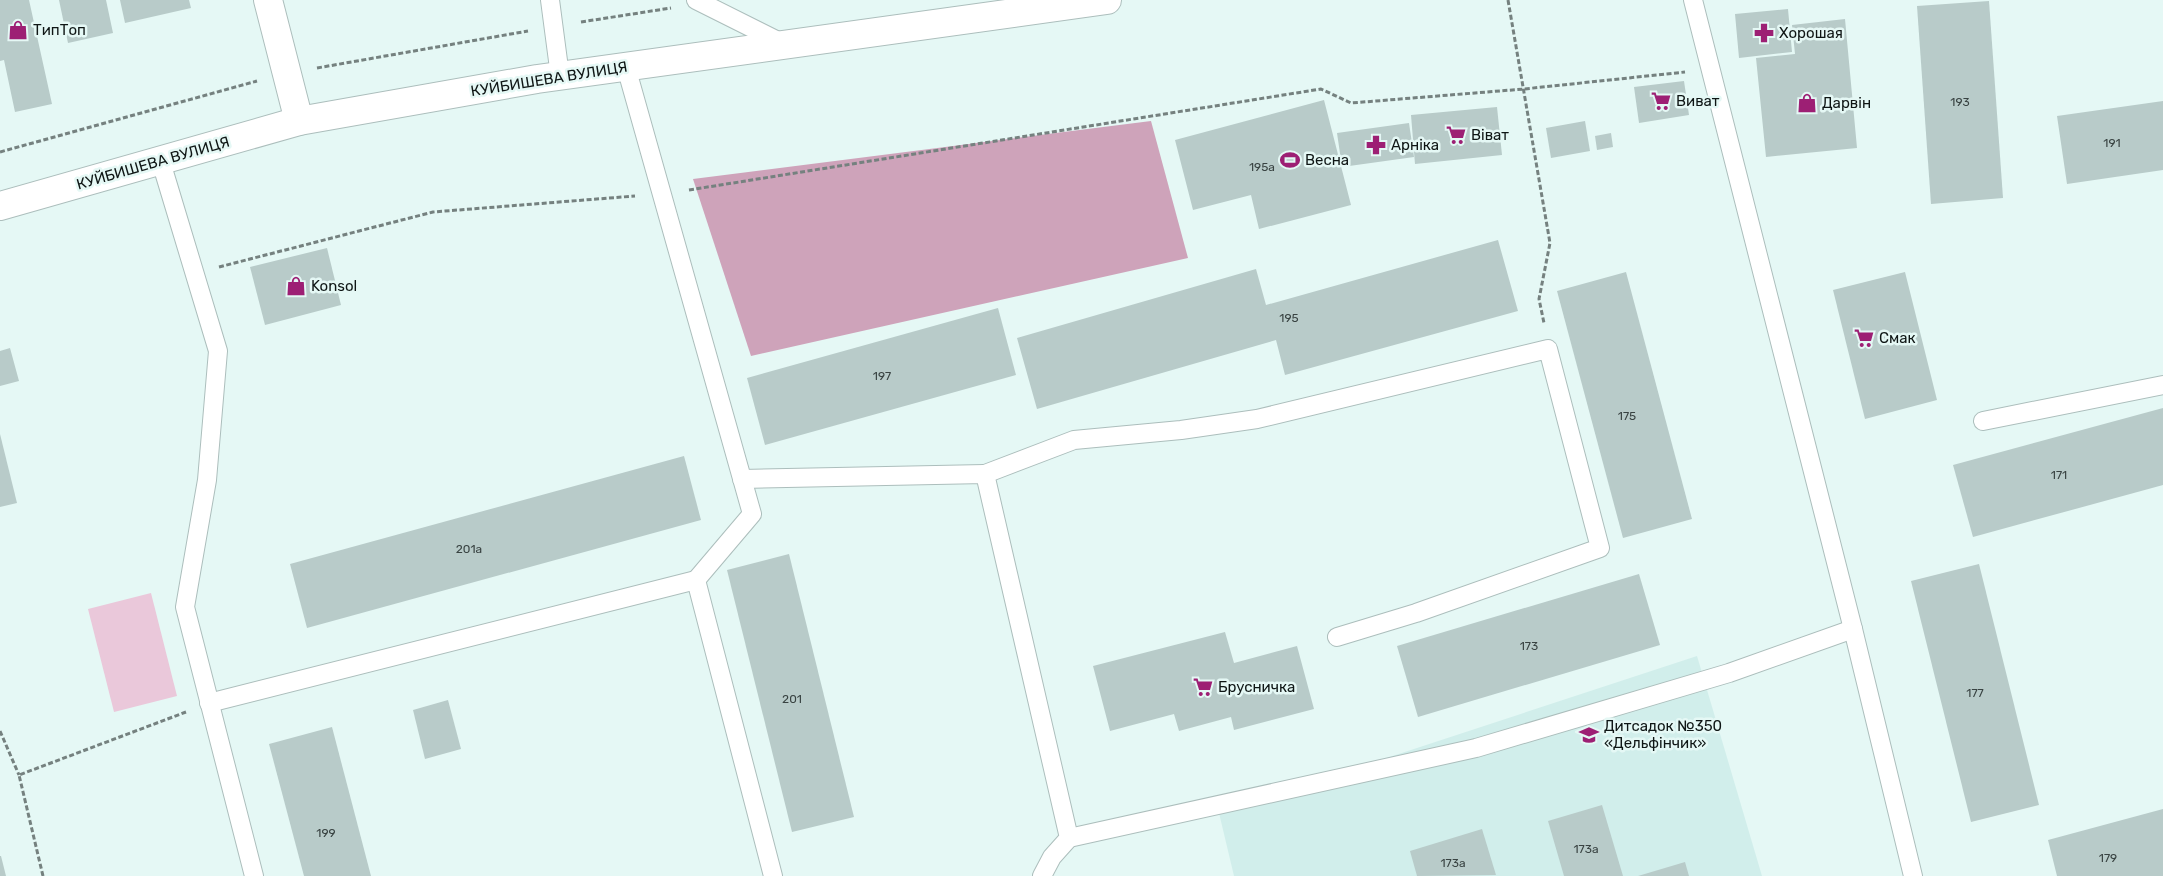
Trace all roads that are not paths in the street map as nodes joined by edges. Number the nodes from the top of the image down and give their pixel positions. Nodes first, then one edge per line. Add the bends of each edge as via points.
1 (268, 0) edge
2 (550, 0) edge
3 (1107, 0) edge
4 (1693, 0) edge
5 (699, 1) edge
6 (786, 45) junction
7 (626, 67) junction
8 (560, 76) junction
9 (299, 121) junction
10 (161, 162) junction
11 (0, 206) edge
12 (2163, 386) edge
13 (1984, 421) dead end
14 (985, 474) junction
15 (742, 478) junction
16 (696, 580) junction
17 (1853, 629) junction
18 (1337, 637) dead end
19 (209, 703) junction
20 (1069, 838) junction
21 (254, 876) edge
22 (773, 876) edge
23 (1042, 876) edge
24 (1913, 876) edge

1 - 9 main road
2 - 8 lane
3 - 6 main road, КУЙБИШЕВА ВУЛИЦЯ
4 - 17 lane
5 - 6 lane
6 - 7 main road, КУЙБИШЕВА ВУЛИЦЯ
7 - 8 main road, КУЙБИШЕВА ВУЛИЦЯ
7 - 15 lane
8 - 9 main road, КУЙБИШЕВА ВУЛИЦЯ
9 - 10 main road, КУЙБИШЕВА ВУЛИЦЯ
10 - 11 main road, КУЙБИШЕВА ВУЛИЦЯ
10 - 19 lane via 218,350 207,480 185,607
12 - 13 lane
14 - 15 lane
14 - 18 lane via 1074,440 1257,419 1548,349 1600,548 1416,613
14 - 20 lane
15 - 16 lane via 752,514
16 - 19 lane
16 - 22 lane
17 - 20 lane via 1729,673 1476,748
17 - 24 lane
19 - 21 lane
20 - 23 lane via 1052,857

